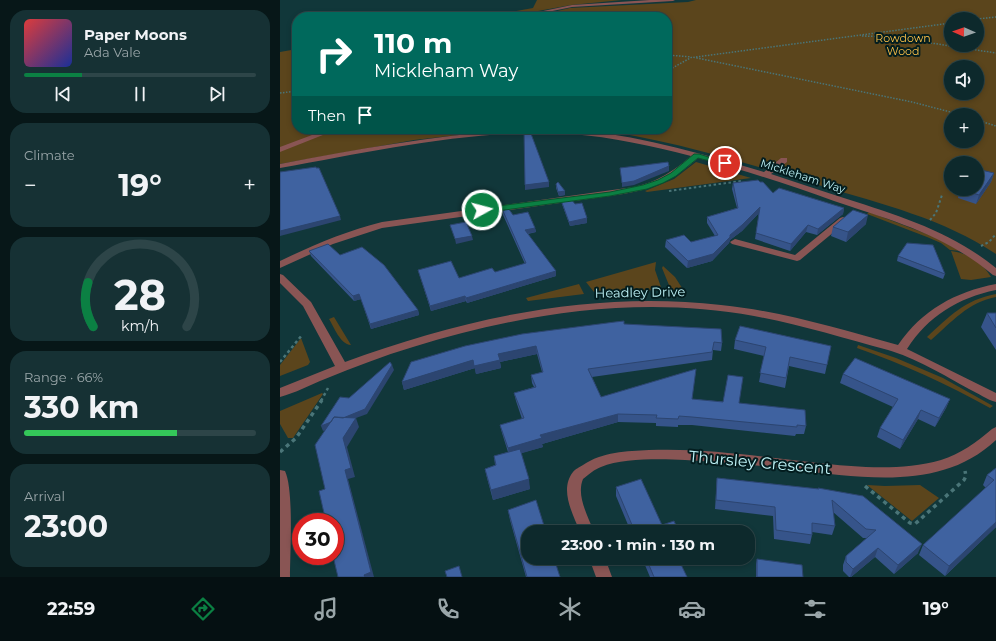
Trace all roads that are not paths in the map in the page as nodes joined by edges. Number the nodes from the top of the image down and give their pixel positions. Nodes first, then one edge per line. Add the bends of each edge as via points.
1 (673, 0) edge
2 (541, 12) edge
3 (321, 134) edge
4 (492, 134) edge
5 (588, 134) edge
6 (280, 150) edge
7 (696, 156) junction
8 (784, 160) dead end
9 (280, 166) edge
10 (765, 175) junction
11 (860, 206) junction
12 (735, 242) dead end
13 (280, 265) edge
14 (996, 273) edge
15 (280, 277) edge
16 (996, 287) edge
17 (900, 350) junction
18 (342, 368) junction
19 (280, 393) edge
20 (995, 395) edge
21 (996, 432) edge
22 (280, 475) edge
23 (584, 525) edge
24 (600, 565) edge
25 (282, 577) edge
26 (604, 577) edge

1 - 2 street via 572,6
3 - 6 street
4 - 9 street, Mickleham Way via 426,140
5 - 7 street, Mickleham Way via 638,142
7 - 10 street, Mickleham Way
7 - 13 street via 673,175 644,187 605,195 382,224 337,238
8 - 10 street
10 - 11 street, Mickleham Way
11 - 12 street via 797,258
11 - 14 street, Mickleham Way via 955,243
15 - 18 street via 307,304
16 - 17 street via 966,294 946,304 916,329
17 - 18 street, Headley Drive via 813,324 770,315 684,305 628,304 570,309 487,323 419,340
17 - 20 street, Headley Drive
18 - 19 street, Headley Drive
21 - 23 street, Thursley Crescent via 959,458 915,471 854,471 678,454 605,459 583,470 573,487
22 - 25 street via 283,496
24 - 26 street

